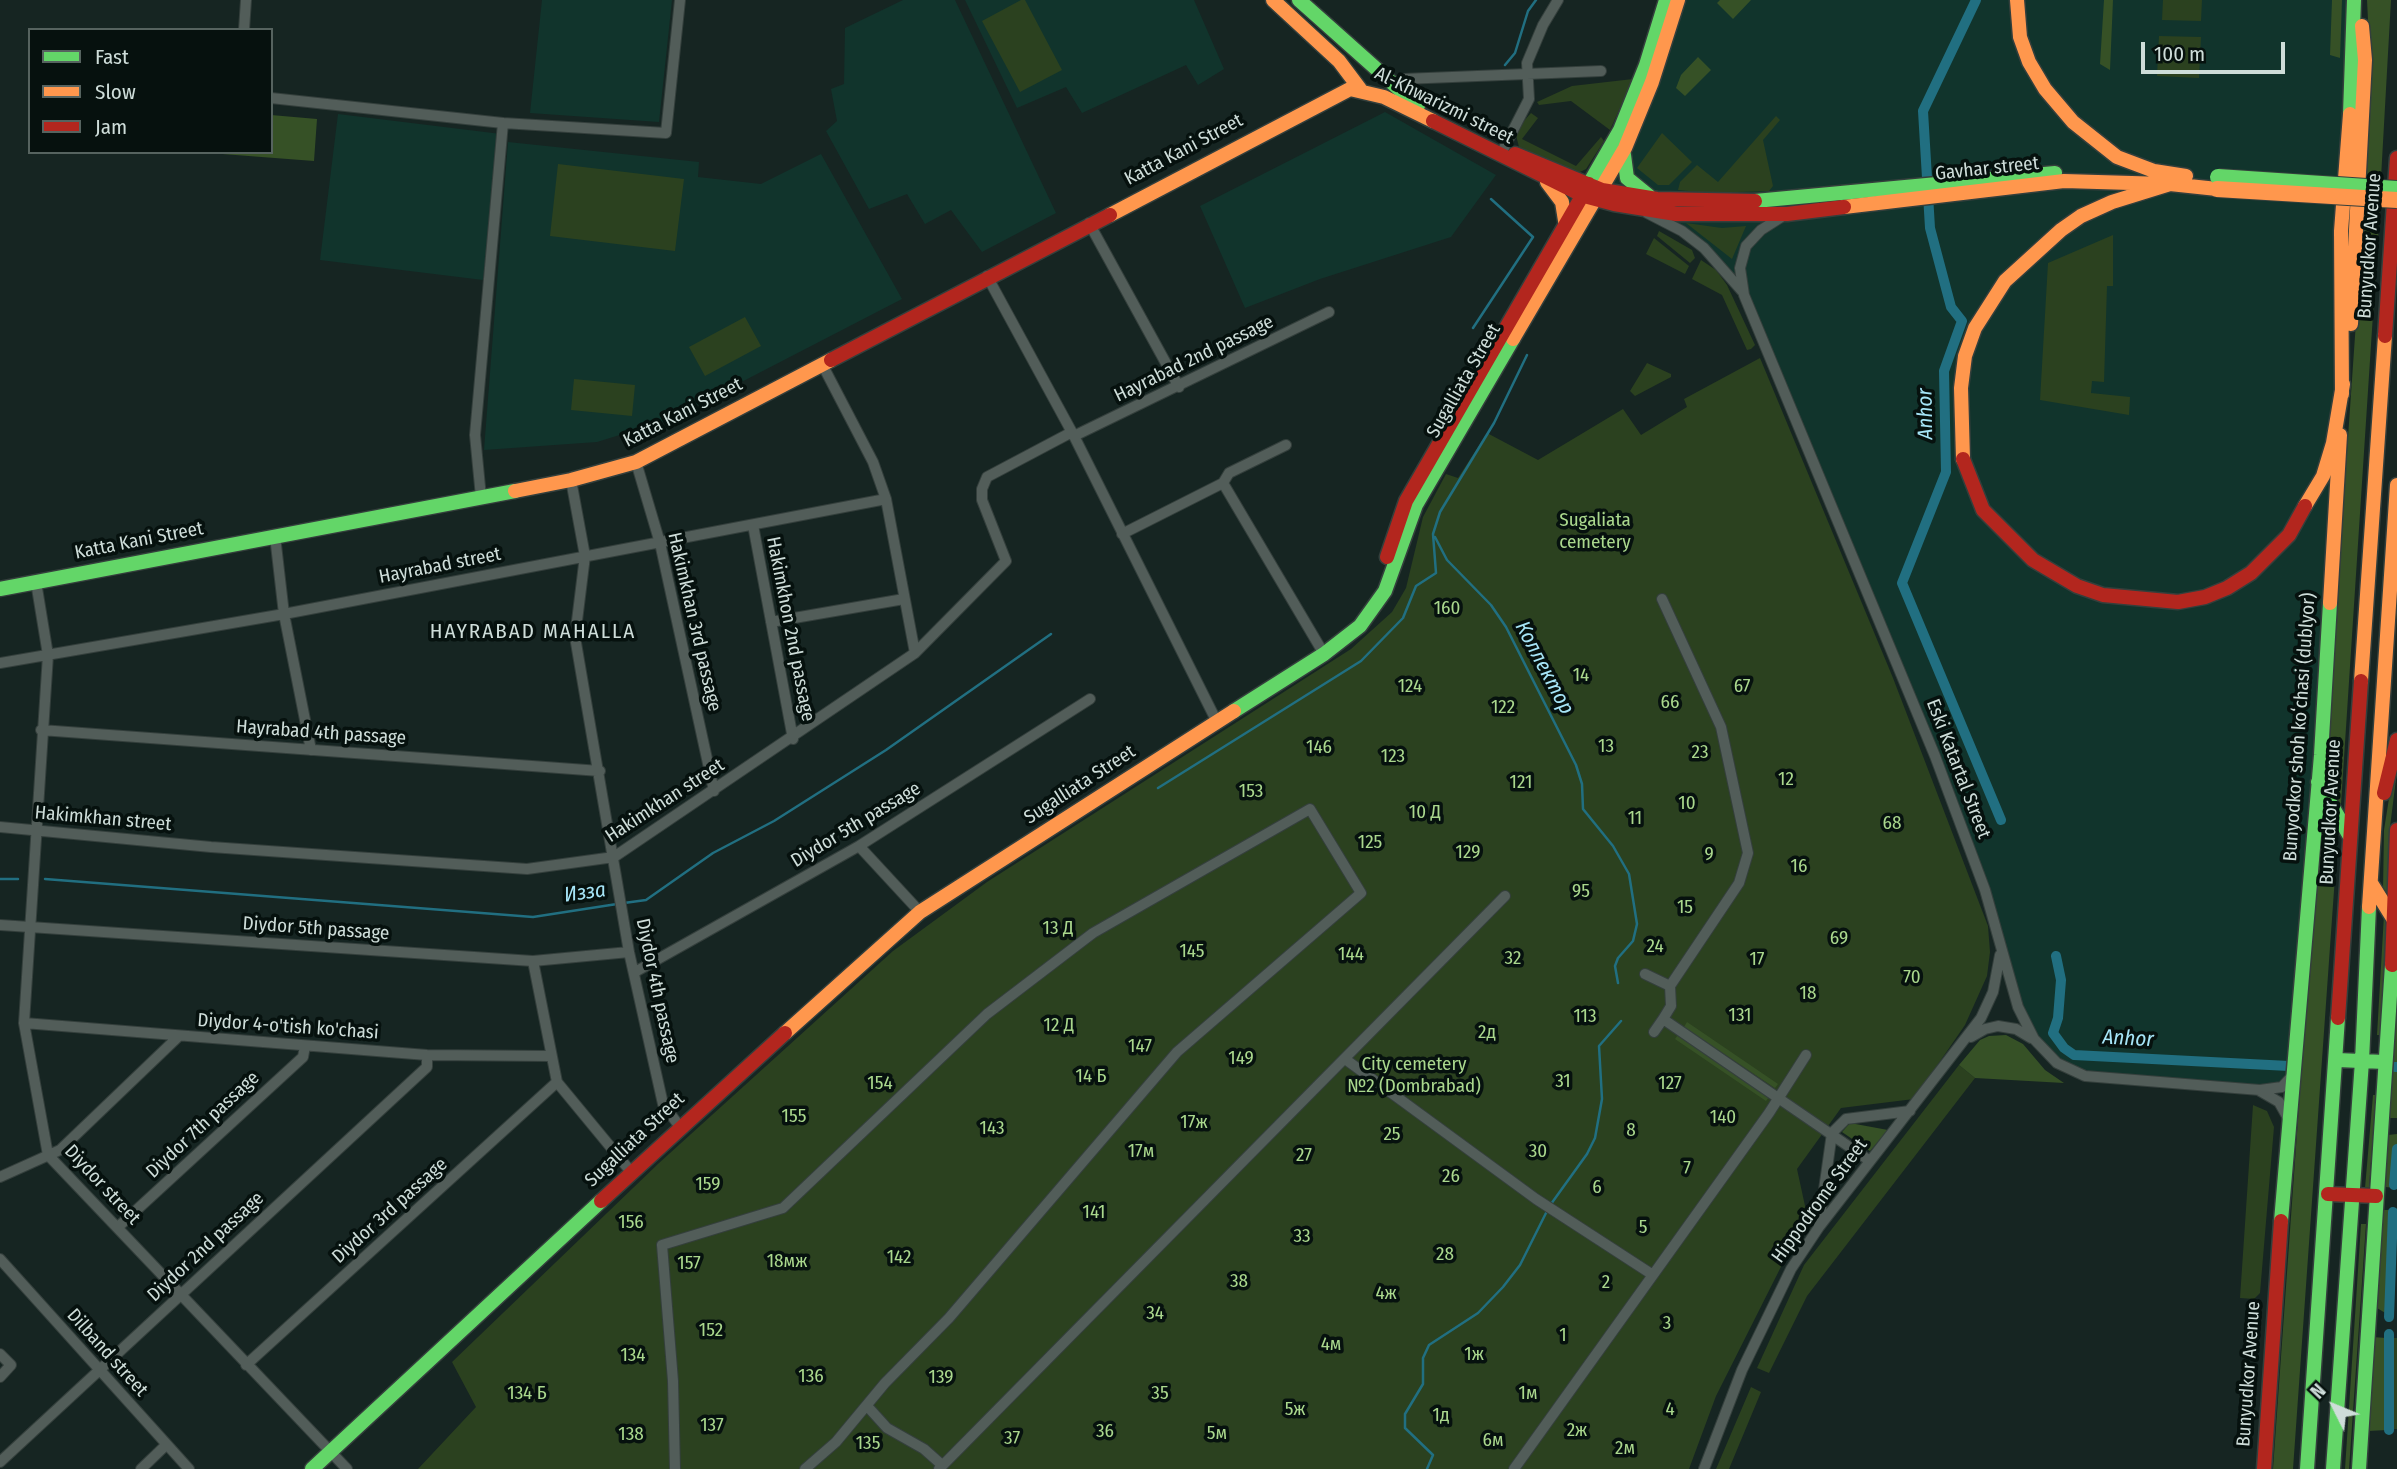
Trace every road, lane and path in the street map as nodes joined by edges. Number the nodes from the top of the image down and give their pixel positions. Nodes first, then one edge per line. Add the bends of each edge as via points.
1 (246, 0) edge
2 (680, 0) edge
3 (1273, 0) edge
4 (1298, 0) edge
5 (1558, 0) edge
6 (1666, 0) edge
7 (1678, 0) edge
8 (2017, 0) edge
9 (2354, 0) edge
10 (2360, 0) edge
11 (244, 28) edge
12 (1339, 61) junction
13 (1601, 71) dead end
14 (1526, 73) junction
15 (1368, 78) junction
16 (1329, 96) junction
17 (273, 98) edge
18 (503, 122) junction
19 (1504, 148) junction
20 (1625, 148) junction
21 (2397, 158) edge
22 (1545, 179) junction
23 (2171, 180) junction
24 (2218, 183) junction
25 (2397, 189) edge
26 (1915, 192) junction
27 (1593, 193) junction
28 (1657, 199) junction
29 (2397, 200) edge
30 (1635, 208) junction
31 (1787, 214) junction
32 (1089, 223) junction
33 (1566, 227) junction
34 (987, 276) junction
35 (1744, 295) junction
36 (1329, 312) dead end
37 (822, 364) junction
38 (2343, 384) junction
39 (1179, 387) junction
40 (1073, 434) junction
41 (1286, 445) dead end
42 (636, 462) junction
43 (571, 480) junction
44 (1223, 483) junction
45 (2397, 485) edge
46 (481, 498) junction
47 (886, 499) junction
48 (753, 525) junction
49 (1122, 534) junction
50 (275, 536) junction
51 (660, 543) junction
52 (585, 556) junction
53 (36, 582) junction
54 (0, 589) edge
55 (904, 599) junction
56 (1662, 599) dead end
57 (284, 614) junction
58 (771, 622) junction
59 (1322, 650) junction
60 (915, 653) junction
61 (48, 654) junction
62 (0, 663) edge
63 (1090, 699) dead end
64 (1214, 718) junction
65 (41, 730) junction
66 (793, 739) junction
67 (2397, 740) edge
68 (311, 750) junction
69 (600, 771) junction
70 (2318, 782) junction
71 (714, 791) junction
72 (0, 827) edge
73 (36, 830) junction
74 (2397, 830) edge
75 (2349, 835) junction
76 (859, 845) junction
77 (2372, 846) junction
78 (614, 857) junction
79 (2371, 883) junction
80 (1505, 896) dead end
81 (917, 908) junction
82 (2393, 920) junction
83 (0, 925) edge
84 (30, 926) junction
85 (2000, 940) junction
86 (629, 951) junction
87 (533, 961) junction
88 (635, 972) junction
89 (1645, 974) dead end
90 (1670, 986) junction
91 (1663, 1019) junction
92 (24, 1023) junction
93 (1654, 1032) dead end
94 (179, 1036) junction
95 (2034, 1039) junction
96 (305, 1045) junction
97 (1958, 1050) junction
98 (427, 1055) junction
99 (1806, 1055) dead end
100 (550, 1056) junction
101 (1345, 1059) junction
102 (2337, 1060) junction
103 (2362, 1061) junction
104 (2385, 1062) junction
105 (2295, 1072) junction
106 (557, 1082) junction
107 (2260, 1090) junction
108 (1779, 1097) junction
109 (1910, 1111) junction
110 (678, 1124) junction
111 (2290, 1125) junction
112 (1832, 1133) junction
113 (48, 1155) junction
114 (1870, 1161) junction
115 (629, 1170) junction
116 (0, 1177) edge
117 (2328, 1194) junction
118 (2353, 1195) junction
119 (2376, 1196) junction
120 (118, 1227) junction
121 (1819, 1227) junction
122 (0, 1259) edge
123 (1653, 1275) junction
124 (180, 1295) junction
125 (0, 1354) edge
126 (246, 1365) junction
127 (100, 1370) junction
128 (0, 1377) edge
129 (868, 1408) junction
130 (166, 1445) junction
131 (327, 1450) junction
132 (0, 1462) edge
133 (941, 1467) edge
134 (141, 1469) edge
135 (190, 1469) edge
136 (301, 1469) edge
137 (312, 1469) edge
138 (347, 1469) edge
139 (675, 1469) edge
140 (805, 1469) edge
141 (1514, 1469) edge
142 (1704, 1469) edge
143 (2264, 1469) edge
144 (2307, 1469) edge
145 (2333, 1469) edge
146 (2359, 1469) edge

1 - 11 street
2 - 18 street via 666,133
3 - 12 main road, Al-Khwarizmi street
4 - 15 main road, Al-Khwarizmi street
5 - 14 street via 1542,25
6 - 27 main road, Sugalliata Street via 1635,96
7 - 20 main road, Sugalliata Street via 1656,73
8 - 23 main road via 2023,48 2056,103 2117,158
9 - 38 main road, Bunyodkor shoh koʻchasi (dublyor) via 2341,231
10 - 38 main road, Bunyodkor shoh koʻchasi (dublyor) via 2364,88 2353,308
12 - 15 main road, Al-Khwarizmi street
12 - 16 main road via 1340,78
13 - 14 street
14 - 15 street
14 - 19 street via 1530,99
15 - 16 main road, Katta Kani Street
15 - 19 main road, Al-Khwarizmi street
15 - 22 main road, Al-Khwarizmi street
16 - 32 main road, Katta Kani Street
17 - 18 street
18 - 46 street via 475,435
19 - 27 main road, Al-Khwarizmi street
20 - 27 main road, Sugalliata Street
20 - 28 main road via 1627,178
21 - 75 main road, Bunyudkor Avenue
22 - 27 main road, Al-Khwarizmi street
22 - 33 main road via 1562,202
23 - 24 main road, Gavhar street
23 - 26 main road, Gavhar street via 2064,181
23 - 38 main road via 2081,216 2061,230 2005,281 1975,328 1965,356 1960,441 1974,492 1999,528 2054,575 2103,595 2178,602 2227,589 2271,554 2307,506 2333,443
24 - 25 main road, Gavhar street, bridge
24 - 29 main road, Gavhar street, bridge
26 - 28 main road, Gavhar street via 1784,201
26 - 31 main road, Gavhar street
27 - 28 main road, Gavhar street
27 - 30 main road, Gavhar street
27 - 33 main road, Sugalliata Street
27 - 59 main road, Sugalliata Street via 1416,505 1378,604 1360,626
30 - 31 main road, Gavhar street via 1712,215
30 - 35 street, Eski Katartal Street via 1691,238 1715,258
31 - 35 street, Eski Katartal Street via 1760,230 1746,246 1740,268
32 - 34 main road, Katta Kani Street
32 - 39 street
33 - 59 main road, Sugalliata Street via 1406,501 1377,587 1353,620
34 - 37 main road, Katta Kani Street
34 - 40 street
35 - 85 street, Eski Katartal Street via 1935,756
36 - 39 street, Hayrаbаd 2nd passage
37 - 42 main road, Katta Kani Street
37 - 47 street via 873,462
38 - 70 main road, Bunyodkor shoh koʻchasi (dublyor)
39 - 40 street, Hayrаbаd 2nd passage
40 - 49 street
40 - 60 street, Hakimkhаn street via 987,477 982,500 1006,561
41 - 44 street via 1229,473
42 - 43 main road, Katta Kani Street
42 - 51 street, Hakimkhаn 3rd passage
43 - 46 main road, Katta Kani Street
43 - 52 street, Diydor 4th passage
44 - 49 street
44 - 59 street
45 - 77 main road
46 - 50 main road, Katta Kani Street
47 - 48 street, Hayrabad street
47 - 55 street
48 - 51 street, Hayrabad street
48 - 58 street, Hakimkhon 2nd passage
49 - 64 street
50 - 53 main road, Katta Kani Street
50 - 57 street
51 - 52 street, Hayrabad street
51 - 71 street, Hakimkhаn 3rd passage
52 - 57 street, Hayrabad street
52 - 69 street, Diydor 4th passage via 575,637
53 - 54 main road, Katta Kani Street
53 - 61 street, Diydor street
55 - 58 street
55 - 60 street
56 - 90 street via 1721,727 1748,853 1743,875 1726,905
57 - 61 street, Hayrabad street
57 - 68 street
58 - 66 street, Hakimkhon 2nd passage
59 - 64 main road, Sugalliata Street
60 - 66 street, Hakimkhаn street
61 - 62 street, Hayrabad street
61 - 65 street, Diydor street
63 - 76 street, Diydor 5th passage
64 - 81 main road, Sugalliata Street
65 - 68 street, Hayrabad 4th passage
65 - 73 street, Diydor street
66 - 71 street, Hakimkhаn street
67 - 77 main road
68 - 69 street, Hayrabad 4th passage
69 - 78 street, Diydor 4th passage
70 - 75 main road
70 - 105 main road, Bunyodkor shoh koʻchasi (dublyor)
71 - 78 street, Hakimkhаn street
72 - 73 street, Hakimkhаn street
73 - 78 street, Hakimkhаn street via 527,869
73 - 84 street, Diydor street
74 - 82 main road
75 - 102 main road, Bunyudkor Avenue
76 - 81 street
76 - 88 street, Diydor 5th passage
77 - 79 main road
78 - 86 street, Diydor 4th passage
79 - 82 main road
79 - 103 main road
80 - 101 street
81 - 110 main road, Sugalliata Street
82 - 104 main road
83 - 84 street, Diydor 5th passage
84 - 87 street, Diydor 5th passage
84 - 92 street, Diydor street
85 - 95 street, Eski Katartal Street via 2018,1007
85 - 97 street via 1993,992
86 - 87 street, Diydor 5th passage
86 - 88 street, Diydor 4th passage
87 - 100 street
88 - 110 street, Diydor 4th passage via 663,1104
89 - 90 street
90 - 91 street via 1671,1006
91 - 93 street
91 - 108 street
92 - 94 street, Diydor 4-o'tish ko'chasi
92 - 113 street, Diydor street
94 - 96 street, Diydor 4-o'tish ko'chasi
94 - 113 street via 60,1150
95 - 97 street, Hippodrome Street via 2016,1029 1994,1026 1980,1031
95 - 107 street, Eski Katartal Street via 2057,1063 2085,1076
96 - 98 street, Diydor 4-o'tish ko'chasi
96 - 120 street, Diydor 7th passage via 303,1057
97 - 109 street, Hippodrome Street
98 - 100 street, Diydor 4-o'tish ko'chasi
98 - 124 street, Diydor 2nd passage via 427,1067
99 - 108 street
100 - 106 street
101 - 123 street via 1535,1199
101 - 133 street
102 - 103 main road
102 - 117 main road, Bunyudkor Avenue
103 - 104 main road
103 - 118 main road
104 - 119 main road
105 - 107 street via 2282,1087
105 - 111 main road, Bunyudkor Avenue
106 - 115 street
106 - 126 street, Diydor 3rd passage
107 - 111 street via 2279,1102
108 - 112 street
108 - 123 street
109 - 112 street via 1846,1119
109 - 114 street, Hippodrome Street
110 - 115 main road, Sugalliata Street
111 - 143 main road, Bunyudkor Avenue
112 - 114 street
112 - 121 street
113 - 116 street
113 - 120 street, Diydor street
114 - 121 street, Hippodrome Street
115 - 131 main road, Sugalliata Street
117 - 118 main road
117 - 144 main road, Bunyudkor Avenue
118 - 119 main road
118 - 145 main road
119 - 146 main road
120 - 124 street, Diydor street
121 - 142 street, Hippodrome Street via 1764,1321
122 - 127 street, Dilband street
123 - 141 street
124 - 126 street, Diydor street
124 - 127 street, Diydor 2nd passage
125 - 128 street via 11,1366
126 - 131 street, Diydor street
127 - 130 street, Dilband street
127 - 132 street, Diydor 2nd passage
129 - 133 street
129 - 139 street via 885,1383 949,1318 1177,1052 1361,893 1310,809 1093,933 987,1014 783,1208 662,1244
129 - 140 street
130 - 134 street
130 - 135 street, Dilband street
131 - 136 main road
131 - 137 main road, Sugalliata Street
131 - 138 street, Diydor street

